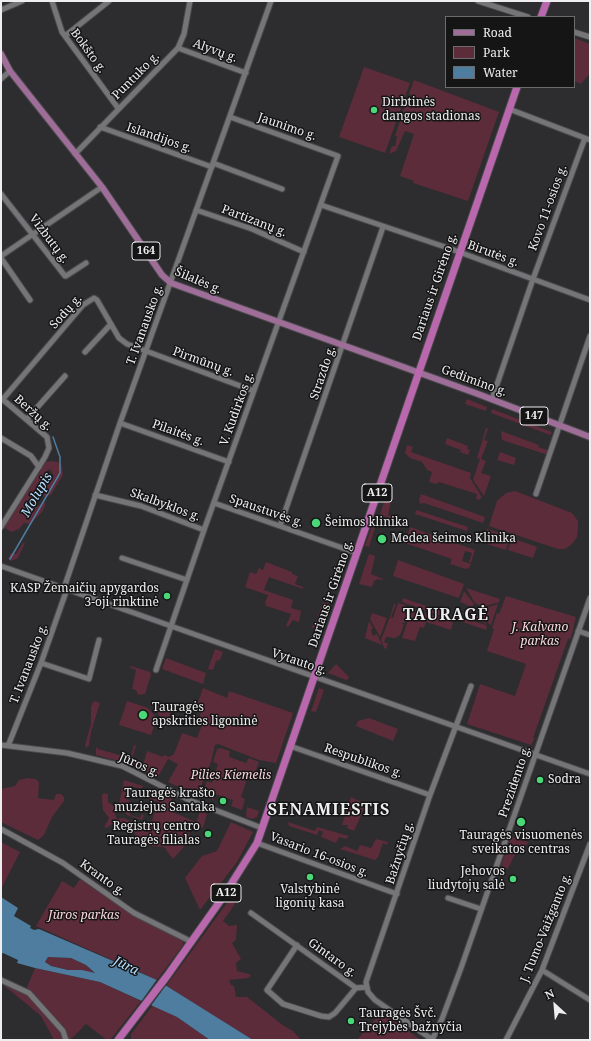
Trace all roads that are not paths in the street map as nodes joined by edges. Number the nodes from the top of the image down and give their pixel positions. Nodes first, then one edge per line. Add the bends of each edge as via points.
1 (22, 1) edge
2 (52, 1) edge
3 (108, 1) edge
4 (190, 1) edge
5 (271, 1) edge
6 (478, 1) edge
7 (547, 1) edge
8 (1, 10) edge
9 (525, 16) edge
10 (541, 16) edge
11 (575, 32) edge
12 (65, 36) junction
13 (590, 37) edge
14 (178, 48) junction
15 (1, 54) edge
16 (10, 71) junction
17 (246, 73) junction
18 (1, 79) edge
19 (517, 88) edge
20 (118, 108) junction
21 (509, 109) junction
22 (230, 117) junction
23 (100, 127) junction
24 (587, 139) edge
25 (75, 154) junction
26 (338, 156) joint
27 (212, 165) junction
28 (102, 187) junction
29 (282, 189) dead end
30 (1, 194) edge
31 (321, 205) junction
32 (196, 210) junction
33 (383, 227) junction
34 (33, 234) junction
35 (304, 252) junction
36 (459, 253) junction
37 (1, 257) edge
38 (86, 262) dead end
39 (533, 279) junction
40 (171, 283) junction
41 (30, 300) dead end
42 (590, 300) edge
43 (279, 322) junction
44 (111, 324) junction
45 (590, 336) edge
46 (343, 346) junction
47 (86, 352) dead end
48 (146, 352) junction
49 (418, 372) junction
50 (64, 376) dead end
51 (254, 390) junction
52 (2, 399) edge
53 (492, 399) junction
54 (27, 419) junction
55 (120, 423) junction
56 (560, 426) junction
57 (590, 437) edge
58 (1, 438) edge
59 (229, 462) junction
60 (39, 467) junction
61 (536, 494) dead end
62 (95, 495) junction
63 (214, 503) junction
64 (280, 526) junction
65 (1, 527) edge
66 (204, 530) junction
67 (357, 553) junction
68 (122, 558) dead end
69 (1, 566) edge
70 (187, 580) junction
71 (65, 589) junction
72 (590, 598) edge
73 (171, 627) junction
74 (578, 631) junction
75 (590, 635) edge
76 (99, 640) dead end
77 (41, 663) junction
78 (156, 670) dead end
79 (314, 678) junction
80 (471, 686) dead end
81 (456, 726) junction
82 (1, 745) edge
83 (8, 746) junction
84 (290, 746) junction
85 (535, 755) junction
86 (590, 774) edge
87 (430, 795) junction
88 (262, 828) junction
89 (1, 829) edge
90 (257, 842) junction
91 (590, 844) edge
92 (397, 894) junction
93 (448, 898) dead end
94 (481, 909) junction
95 (251, 913) dead end
96 (192, 942) junction
97 (297, 945) junction
98 (542, 970) junction
99 (1, 980) edge
100 (367, 987) junction
101 (356, 988) junction
102 (590, 1000) edge
103 (66, 1040) edge
104 (118, 1040) edge
105 (432, 1040) edge
106 (506, 1040) edge

1 - 8 street
2 - 12 street, Bokšto g.
3 - 12 street
4 - 14 street, Puntuko g. via 184,34
5 - 17 street, T. Ivanausko g.
6 - 9 street
7 - 10 highway
11 - 13 street
12 - 20 street, Bokšto g.
14 - 17 street, Alyvų g.
14 - 20 street, Puntuko g.
15 - 16 main road, Šilalės g. / 164
16 - 18 street
16 - 25 main road, Šilalės g. / 164
17 - 22 street, T. Ivanausko g.
19 - 21 highway, Dariaus ir Girėno g. / A12
20 - 23 street, Puntuko g.
21 - 24 street
21 - 36 highway, Dariaus ir Girėno g. / A12
22 - 26 street, Jaunimo g.
22 - 27 street, T. Ivanausko g.
23 - 25 street, Puntuko g.
23 - 27 street, Islandijos g.
24 - 39 street, Kovo 11-osios g.
25 - 28 main road, Šilalės g. / 164
26 - 31 street, V. Kudirkos g.
27 - 29 street, Islandijos g.
27 - 32 street, T. Ivanausko g.
28 - 34 street
28 - 40 main road, Šilalės g. / 164 via 162,275
30 - 34 street, Vizbutų g.
31 - 33 street, Birutės g.
31 - 35 street, V. Kudirkos g.
32 - 35 street, Partizanų g. via 252,229
32 - 40 street, T. Ivanausko g.
33 - 36 street, Birutės g.
33 - 46 street, Strazdo g.
34 - 37 street
34 - 38 street, Vizbutų g. via 65,276
35 - 43 street, V. Kudirkos g.
36 - 39 street, Birutės g.
36 - 49 highway, Dariaus ir Girėno g. / A12
37 - 41 street
39 - 42 street, Birutės g.
39 - 53 street, Kovo 11-osios g.
40 - 43 main road, Šilalės g. / 164
40 - 48 street, T. Ivanausko g.
43 - 46 main road, Šilalės g. / 164
43 - 51 street, V. Kudirkos g.
44 - 47 street
44 - 48 street, Sodų g. via 122,341
44 - 52 street, Sodų g. via 97,300 92,298
45 - 56 street
46 - 49 main road, Šilalės g. / 164
46 - 64 street, Strazdo g.
48 - 51 street, Pirmūnų g.
48 - 55 street, T. Ivanausko g.
49 - 53 main road, Gedimino g. / 147
49 - 67 highway, Dariaus ir Girėno g. / A12
50 - 54 street
51 - 59 street, V. Kudirkos g.
52 - 54 street, Beržų g.
53 - 56 main road, Gedimino g. / 147
54 - 60 street, Beržų g. via 47,437 49,443
55 - 59 street, Pilaitės g.
55 - 62 street, T. Ivanausko g.
56 - 57 main road, Gedimino g. / 147
56 - 61 street
58 - 60 street via 31,456
59 - 63 street, V. Kudirkos g.
60 - 65 street, Beržų g.
62 - 66 street, Skalbyklos g. via 141,506
62 - 71 street, T. Ivanausko g.
63 - 64 street, Spaustuvės g.
63 - 66 street, V. Kudirkos g.
64 - 67 street, Spaustuvės g.
66 - 70 street, V. Kudirkos g.
67 - 79 highway, Dariaus ir Girėno g. / A12
68 - 70 street
69 - 71 street, Vytauto g.
70 - 73 street, V. Kudirkos g.
71 - 73 street, Vytauto g.
71 - 77 street, T. Ivanausko g.
72 - 74 street, Prezidento g.
73 - 78 street, V. Kudirkos g.
73 - 79 street, Vytauto g.
74 - 75 street
74 - 85 street, Prezidento g.
76 - 77 street via 89,679
77 - 83 street, T. Ivanausko g.
79 - 81 street, Vytauto g.
79 - 84 highway, Dariaus ir Girėno g. / A12
80 - 81 street, Bažnyčių g.
81 - 85 street, Vytauto g.
81 - 87 street, Bažnyčių g.
82 - 83 street, Jūros g.
83 - 88 street, Jūros g. via 67,753 122,766 193,802
84 - 87 street, Respublikos g.
84 - 88 highway, Dariaus ir Girėno g. / A12
85 - 86 street, Vytauto g.
85 - 94 street, Prezidento g.
87 - 92 street, Bažnyčių g.
88 - 90 highway, Dariaus ir Girėno g. / A12
89 - 96 street, Kranto g. via 63,863 134,913
90 - 92 street, Vasario 16-osios g.
90 - 96 highway, Dariaus ir Girėno g. / A12 via 233,883
91 - 98 street, J. Tumo-Vaižganto g.
92 - 100 street, Bažnyčių g. via 367,978
93 - 94 street
94 - 105 street, Prezidento g. via 442,1019
95 - 97 street, Gintaro g.
96 - 104 highway, Dariaus ir Girėno g. / A12
97 - 101 street, Gintaro g.
97 - 101 street, Gintaro g. via 267,990 283,1004 329,1017
98 - 102 street
98 - 106 street, J. Tumo-Vaižganto g.
99 - 103 street via 29,992 63,1031
100 - 101 street, Gintaro g.
100 - 105 street via 375,1000

